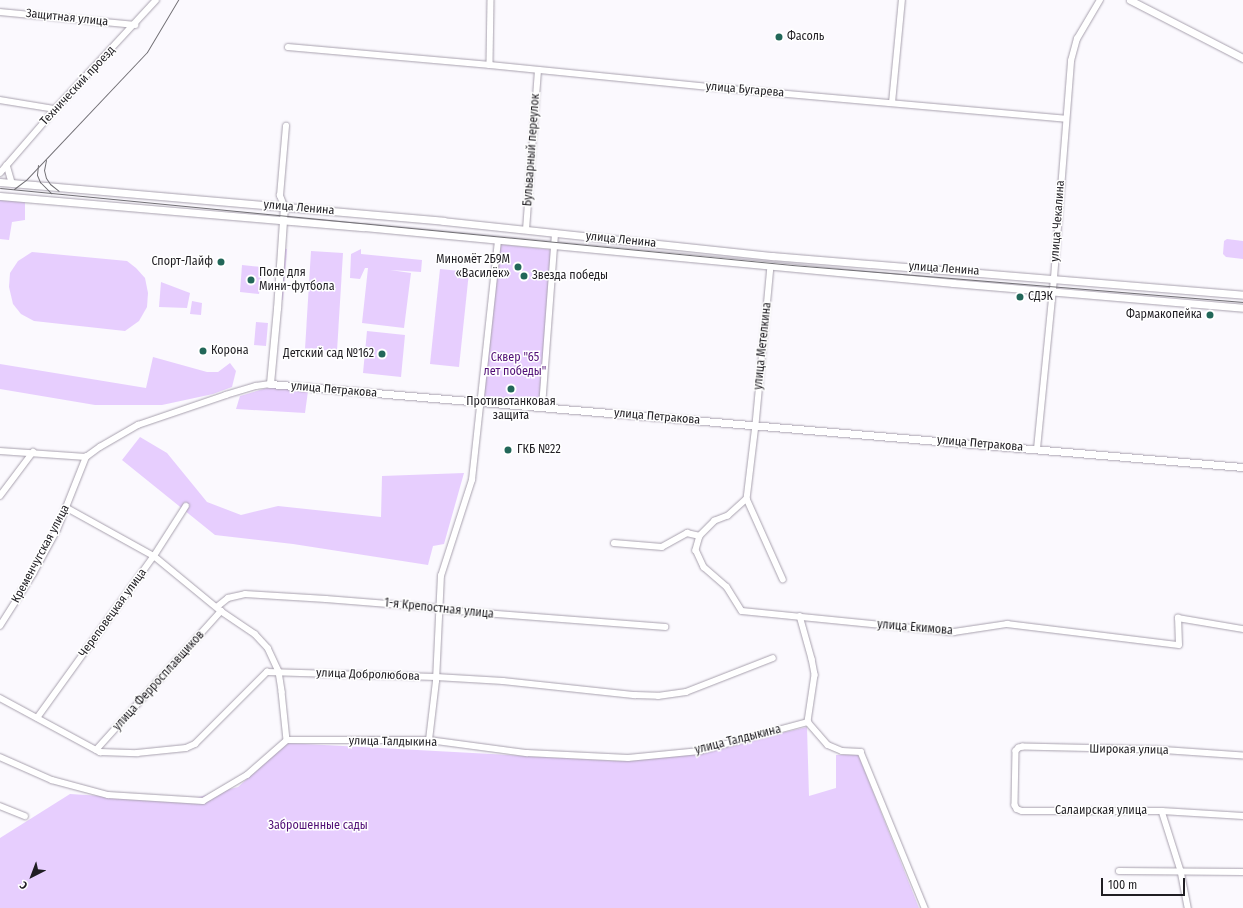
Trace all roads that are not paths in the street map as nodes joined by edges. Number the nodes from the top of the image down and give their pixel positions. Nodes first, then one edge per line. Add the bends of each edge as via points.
1 (156, 0) edge
2 (491, 0) edge
3 (902, 0) edge
4 (1100, 0) edge
5 (1130, 0) edge
6 (0, 12) edge
7 (135, 25) junction
8 (288, 47) dead end
9 (1243, 58) edge
10 (490, 65) junction
11 (538, 70) junction
12 (0, 100) edge
13 (892, 103) junction
14 (55, 109) junction
15 (1066, 119) junction
16 (286, 126) dead end
17 (7, 165) junction
18 (0, 173) edge
19 (0, 182) edge
20 (12, 182) junction
21 (0, 196) edge
22 (284, 206) junction
23 (283, 220) junction
24 (526, 230) junction
25 (555, 233) junction
26 (498, 240) junction
27 (554, 246) junction
28 (771, 266) junction
29 (1054, 278) junction
30 (1052, 292) junction
31 (1243, 295) edge
32 (1243, 308) edge
33 (270, 384) junction
34 (480, 402) junction
35 (542, 407) junction
36 (756, 425) junction
37 (1037, 449) junction
38 (0, 451) edge
39 (33, 452) junction
40 (86, 457) junction
41 (1243, 467) edge
42 (0, 496) edge
43 (746, 499) junction
44 (186, 506) dead end
45 (67, 508) junction
46 (700, 536) junction
47 (614, 543) dead end
48 (154, 556) junction
49 (783, 579) dead end
50 (438, 608) junction
51 (219, 609) junction
52 (800, 616) junction
53 (0, 626) edge
54 (665, 627) dead end
55 (1243, 629) edge
56 (773, 658) dead end
57 (279, 672) junction
58 (436, 677) junction
59 (0, 698) edge
60 (37, 718) junction
61 (808, 722) junction
62 (287, 740) junction
63 (429, 740) junction
64 (96, 750) junction
65 (1016, 751) joint
66 (1243, 756) edge
67 (0, 757) edge
68 (0, 806) edge
69 (1162, 811) junction
70 (25, 816) dead end
71 (1243, 816) edge
72 (1119, 870) dead end
73 (1181, 871) junction
74 (1243, 872) edge
75 (925, 908) edge
76 (1188, 908) edge

1 - 7 street, Технический проезд
2 - 10 street
3 - 13 street
4 - 15 street, улица Чекалина via 1077,39 1071,61
5 - 9 main road
6 - 7 street, Защитная улица
7 - 14 street, Технический проезд
8 - 10 street, улица Бугарева
10 - 11 street, улица Бугарева
11 - 13 street, улица Бугарева
11 - 24 street, Бульварный переулок
12 - 14 street
13 - 15 street, улица Бугарева
14 - 17 street, Технический проезд
15 - 29 street, улица Чекалина
16 - 22 street via 280,196
17 - 18 street, Технический проезд
17 - 20 street
19 - 20 main road, улица Ленина
20 - 22 main road, улица Ленина
21 - 23 main road, улица Ленина
22 - 23 main road
22 - 24 main road, улица Ленина
23 - 26 main road, улица Ленина
23 - 33 main road
24 - 25 main road, улица Ленина
25 - 27 street
25 - 29 main road, улица Ленина via 772,256
26 - 27 main road, улица Ленина
26 - 34 street
27 - 28 main road, улица Ленина
27 - 35 street
28 - 30 main road, улица Ленина
28 - 36 street, улица Метелкина
29 - 30 street, улица Чекалина
29 - 31 main road, улица Ленина
30 - 32 main road, улица Ленина
30 - 37 street, улица Чекалина
33 - 34 main road, улица Петракова
33 - 40 street, улица Петракова via 248,388 138,425
34 - 35 main road, улица Петракова
34 - 50 street via 472,480 441,576
35 - 36 main road, улица Петракова
36 - 37 main road, улица Петракова
36 - 43 street, улица Метелкина
37 - 41 main road, улица Петракова
38 - 39 street
39 - 40 street
39 - 42 street
40 - 45 street, Кременчугская улица
43 - 46 street via 728,516 715,521
43 - 49 street
44 - 48 street, Череповецкая улица
45 - 48 street
45 - 53 street, Кременчугская улица via 33,574
46 - 47 street via 687,533 662,547
46 - 52 street, улица Екимова via 696,550 704,567 727,587 742,611
48 - 51 street
48 - 60 street, Череповецкая улица
50 - 51 street, 1-я Крепостная улица via 245,594 228,598
50 - 54 street, 1-я Крепостная улица
50 - 58 street
51 - 57 street via 268,648
51 - 64 street, улица Ферросплавщиков
52 - 55 street, улица Екимова via 954,632 1007,624 1179,645 1178,618
52 - 61 street via 815,675
56 - 58 street, улица Добролюбова via 686,692 658,696
57 - 58 street, улица Добролюбова
57 - 62 street
57 - 64 street, улица Добролюбова via 267,672 196,744 186,748 137,754
58 - 63 street
59 - 60 street, улица Добролюбова
60 - 64 street, улица Добролюбова
61 - 63 street, улица Талдыкина via 700,751 628,758 527,754
61 - 75 street via 828,746 842,751 861,752
62 - 63 street, улица Талдыкина
62 - 67 street via 247,775 203,801 108,795 52,780
65 - 66 street, Широкая улица via 1022,747 1038,746
65 - 69 street, Салаирская улица via 1017,809
68 - 70 street
69 - 71 street, Салаирская улица
69 - 73 street
72 - 73 street
73 - 74 street
73 - 76 street

